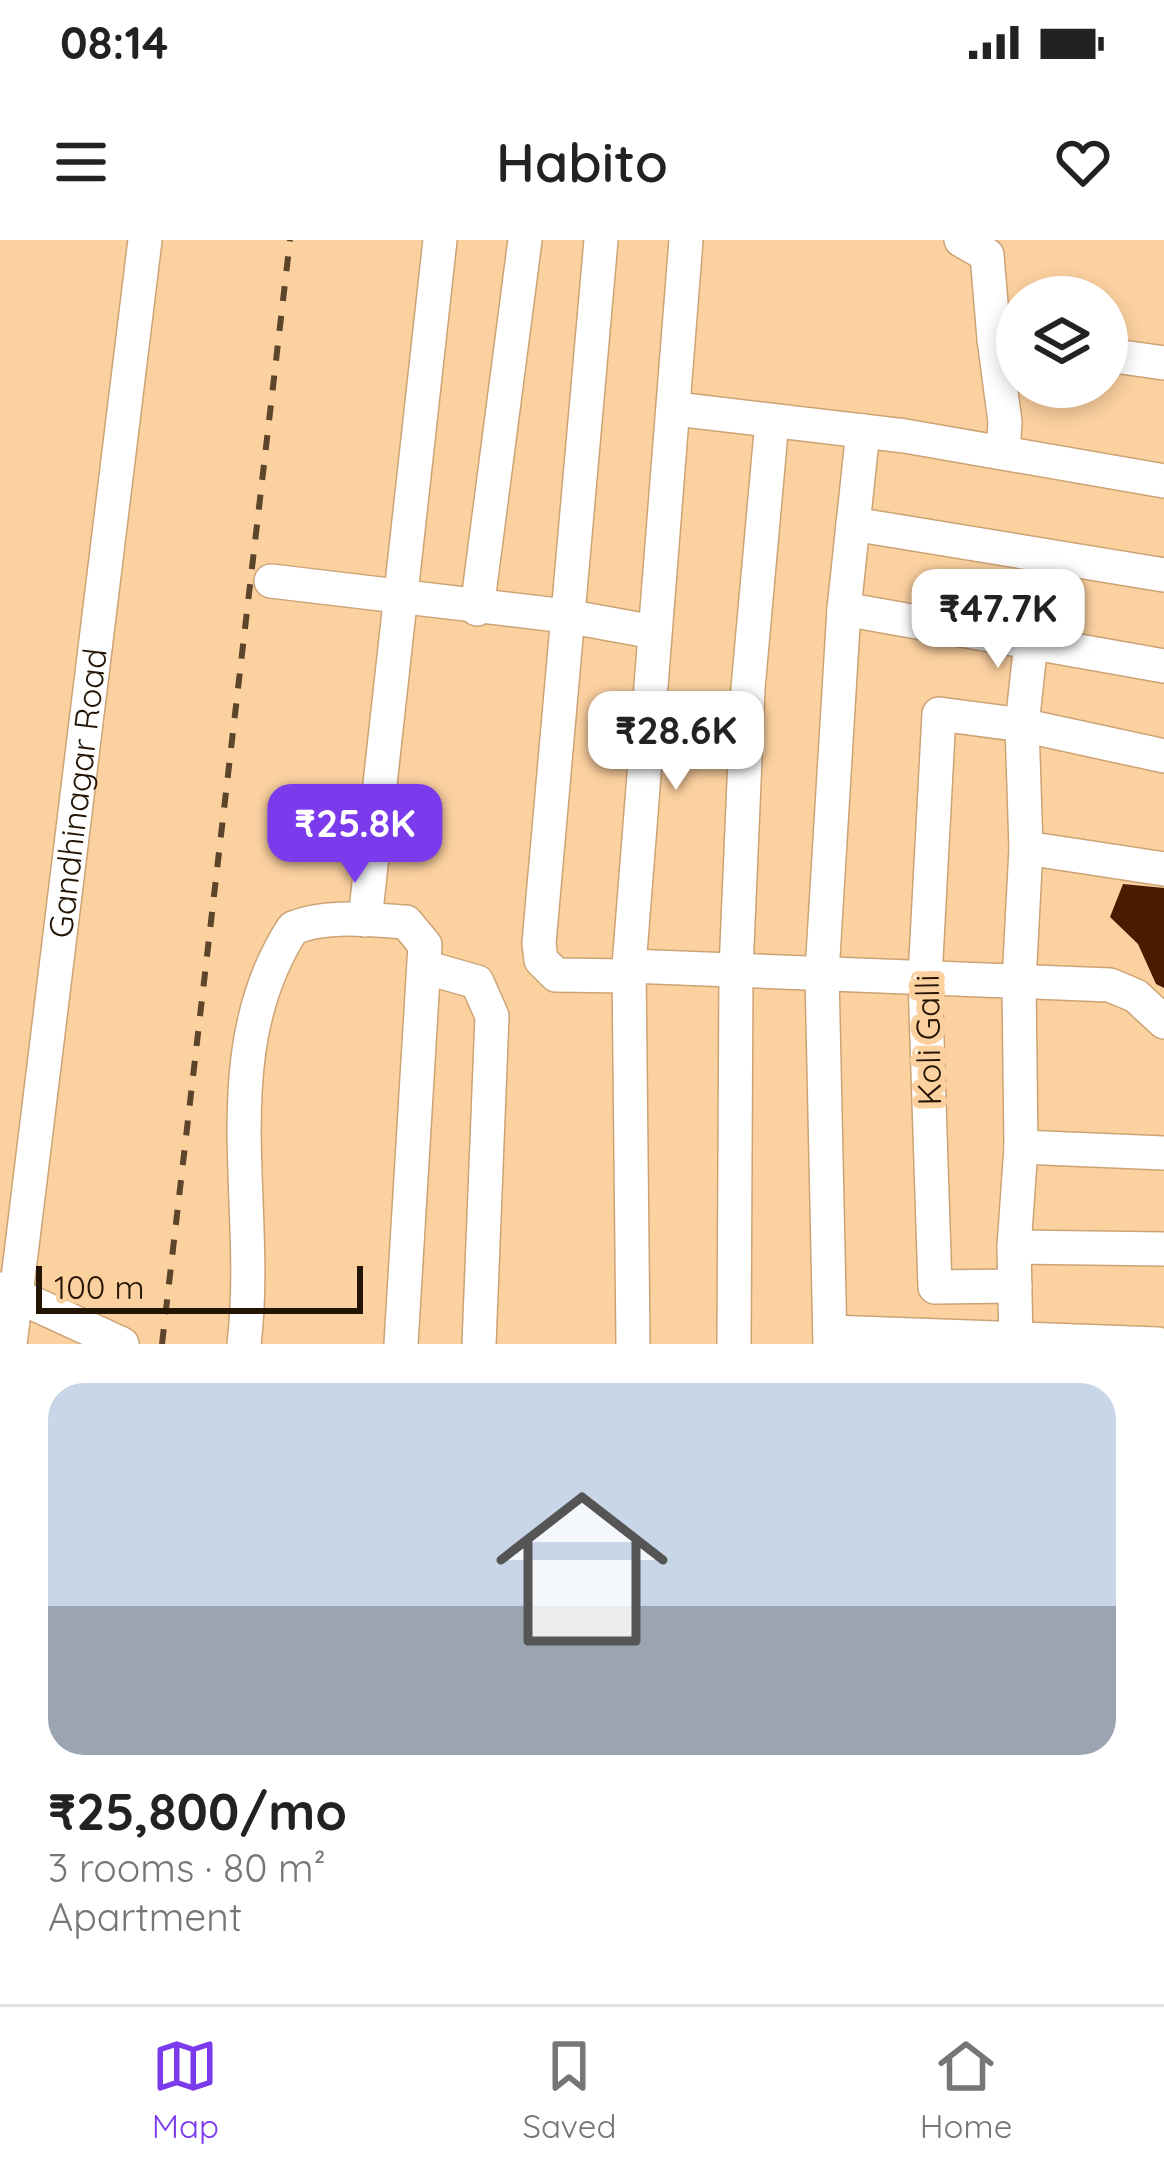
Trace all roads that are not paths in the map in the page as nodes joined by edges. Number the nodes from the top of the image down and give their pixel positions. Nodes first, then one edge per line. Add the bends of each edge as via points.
1 (145, 240) edge
2 (440, 240) edge
3 (525, 240) edge
4 (601, 240) edge
5 (686, 240) edge
6 (962, 240) edge
7 (996, 298) edge
8 (1128, 358) edge
9 (1164, 363) edge
10 (1005, 408) edge
11 (676, 409) junction
12 (772, 421) junction
13 (862, 431) junction
14 (1003, 452) junction
15 (1164, 481) edge
16 (853, 524) junction
17 (1164, 575) edge
18 (271, 581) dead end
19 (397, 598) junction
20 (477, 609) junction
21 (844, 609) junction
22 (566, 616) junction
23 (654, 632) junction
24 (1030, 642) junction
25 (1164, 666) edge
26 (1022, 724) junction
27 (1164, 756) edge
28 (1026, 848) junction
29 (1164, 869) edge
30 (365, 920) junction
31 (424, 967) junction
32 (736, 970) junction
33 (629, 971) junction
34 (822, 973) junction
35 (926, 978) junction
36 (1019, 982) junction
37 (1164, 1022) edge
38 (1021, 1147) junction
39 (1164, 1154) edge
40 (1014, 1247) junction
41 (1164, 1249) edge
42 (1015, 1286) junction
43 (8, 1293) edge
44 (830, 1338) edge
45 (1016, 1341) edge
46 (10, 1344) edge
47 (122, 1344) edge
48 (244, 1344) edge
49 (400, 1344) edge
50 (479, 1344) edge
51 (633, 1344) edge
52 (734, 1344) edge
53 (1158, 1344) edge

1 - 43 street, Gandhinagar Road
2 - 19 street
3 - 20 street
4 - 22 street
5 - 11 street
6 - 7 street via 987,255
8 - 9 street
10 - 14 street
11 - 12 street
11 - 23 street
12 - 13 street
12 - 32 street via 748,688
13 - 14 street
13 - 16 street
14 - 15 street
16 - 17 street
16 - 21 street
18 - 19 street
19 - 20 street
19 - 30 street
20 - 22 street
21 - 24 street
21 - 34 street
22 - 23 street
22 - 33 street via 541,960 556,975
23 - 33 street
24 - 25 street
24 - 26 street
26 - 27 street
26 - 28 street
26 - 35 street, Koli Galli via 939,714
28 - 29 street
28 - 36 street
30 - 31 street via 416,928
30 - 48 street via 293,928 256,1002 244,1103
31 - 49 street
31 - 50 street via 477,982 492,1016
32 - 33 street
32 - 34 street
32 - 52 street
33 - 51 street
34 - 35 street
34 - 44 street
35 - 36 street
35 - 42 street, Koli Galli via 935,1287
36 - 37 street via 1122,988
36 - 38 street
38 - 39 street
38 - 40 street
40 - 41 street
40 - 42 street
42 - 45 street
43 - 46 street, Gandhinagar Road
43 - 47 street
44 - 45 street
45 - 53 street

